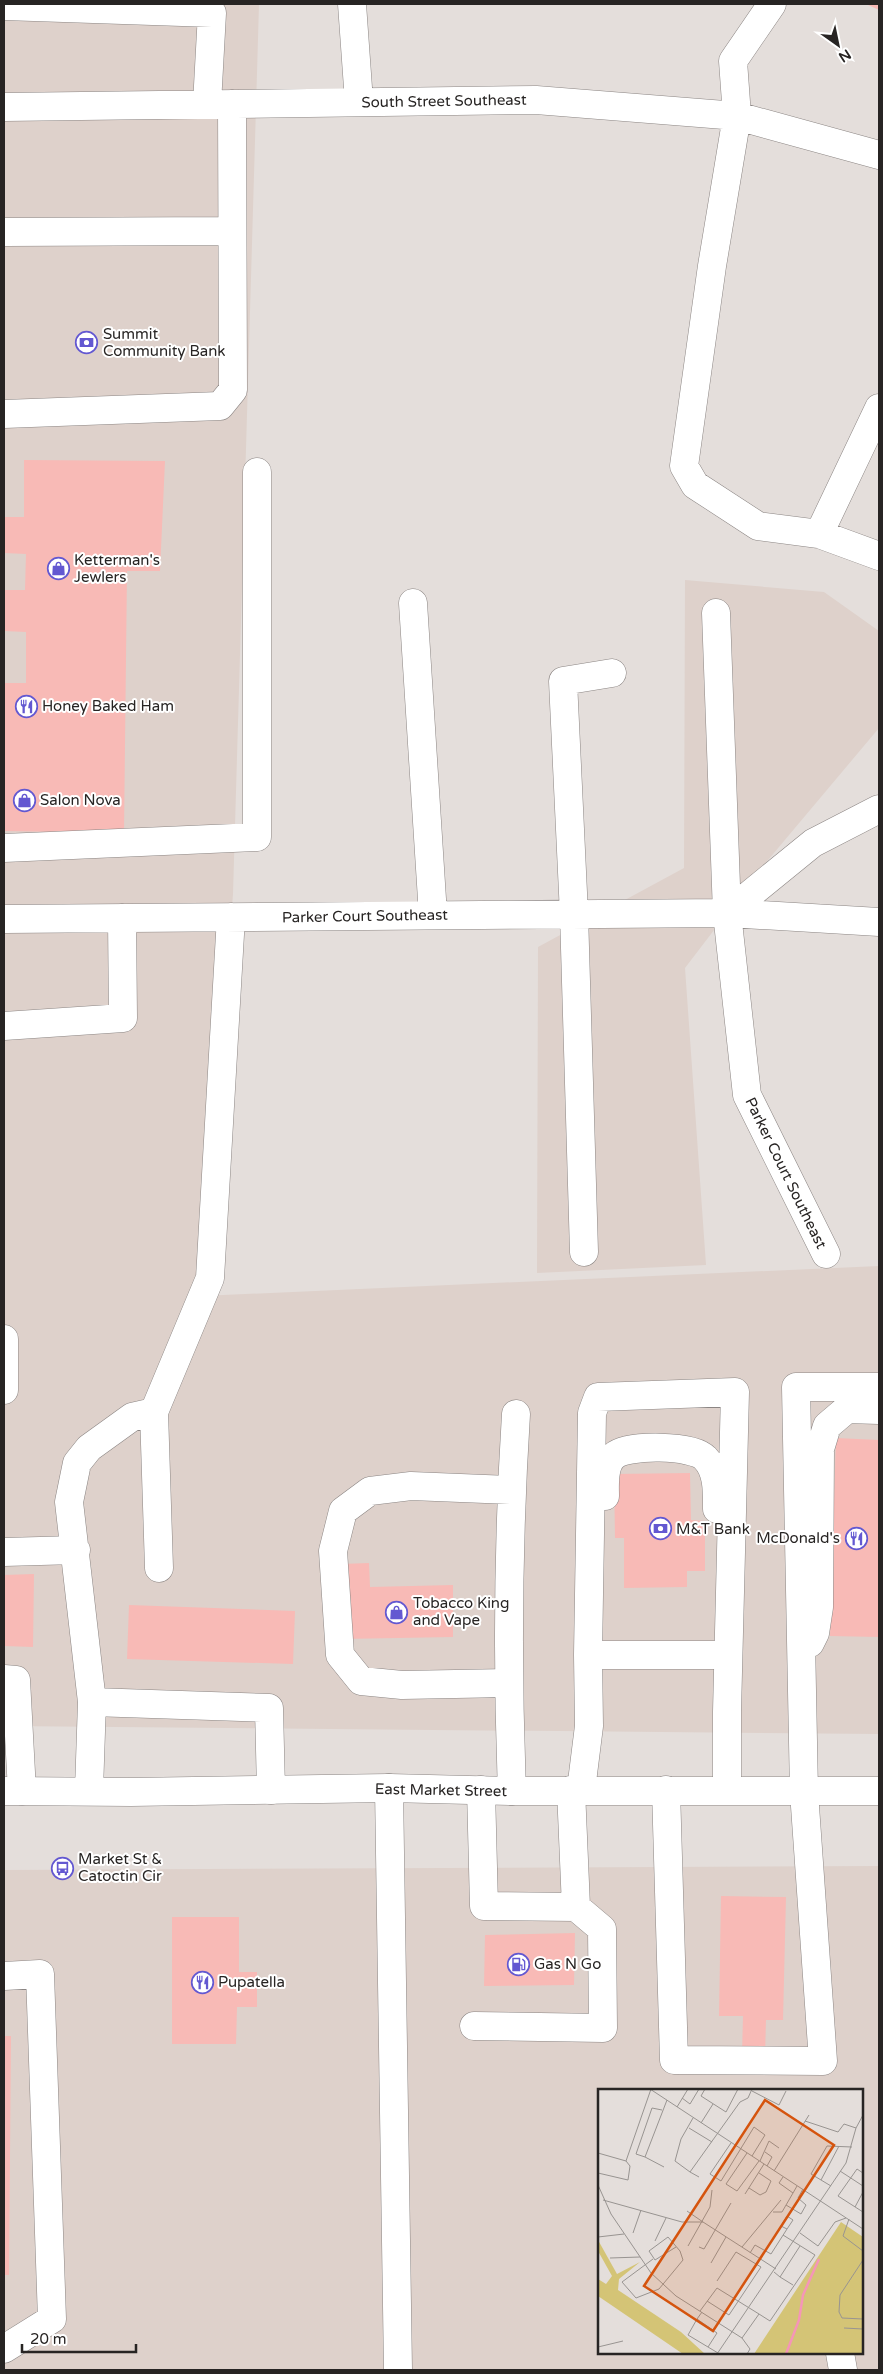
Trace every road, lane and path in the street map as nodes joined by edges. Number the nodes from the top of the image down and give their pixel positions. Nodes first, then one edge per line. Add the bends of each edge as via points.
1 (352, 4) edge
2 (772, 4) edge
3 (4, 6) edge
4 (211, 8) edge
5 (359, 102) junction
6 (219, 104) junction
7 (4, 107) edge
8 (738, 116) junction
9 (879, 155) edge
10 (232, 231) junction
11 (4, 232) edge
12 (879, 408) edge
13 (4, 414) edge
14 (257, 472) dead end
15 (819, 534) junction
16 (879, 556) edge
17 (414, 602) dead end
18 (716, 613) dead end
19 (612, 673) dead end
20 (879, 809) edge
21 (4, 848) edge
22 (727, 913) junction
23 (574, 914) junction
24 (433, 915) junction
25 (231, 917) junction
26 (122, 918) junction
27 (4, 919) edge
28 (879, 922) edge
29 (4, 1026) edge
30 (584, 1252) dead end
31 (826, 1254) dead end
32 (4, 1339) edge
33 (879, 1387) edge
34 (4, 1390) edge
35 (879, 1410) edge
36 (154, 1412) junction
37 (516, 1414) dead end
38 (512, 1490) junction
39 (76, 1550) junction
40 (4, 1552) edge
41 (159, 1568) dead end
42 (590, 1568) junction
43 (729, 1583) junction
44 (588, 1655) junction
45 (728, 1655) junction
46 (801, 1661) junction
47 (4, 1679) edge
48 (508, 1683) junction
49 (92, 1702) junction
50 (389, 1788) junction
51 (89, 1790) junction
52 (271, 1790) junction
53 (481, 1790) junction
54 (576, 1790) junction
55 (666, 1790) junction
56 (727, 1790) junction
57 (13, 1791) edge
58 (512, 1791) junction
59 (879, 1791) edge
60 (804, 1792) junction
61 (576, 1907) junction
62 (4, 1976) edge
63 (474, 2026) dead end
64 (4, 2349) edge
65 (840, 2354) edge
66 (398, 2370) edge
67 (843, 2370) edge

1 - 5 street
2 - 8 street via 733,61
3 - 4 street
4 - 6 street
5 - 6 street, South Street Southeast
5 - 8 street, South Street Southeast via 536,100
6 - 7 street, South Street Southeast
6 - 10 street
8 - 9 street, South Street Southeast
8 - 15 street via 712,266 684,466 694,485 758,526
10 - 11 street
10 - 13 street via 233,390 220,406
12 - 15 street
14 - 21 street via 257,837
15 - 16 street
17 - 24 street
18 - 22 street
19 - 23 street via 563,681
20 - 22 street via 813,843
22 - 23 street, Parker Court Southeast
22 - 28 street, Parker Court Southeast
22 - 31 street, Parker Court Southeast via 747,1095
23 - 24 street, Parker Court Southeast
23 - 30 street
24 - 25 street, Parker Court Southeast
25 - 26 street, Parker Court Southeast
25 - 36 street via 210,1278
26 - 27 street, Parker Court Southeast
26 - 29 street via 123,1018
32 - 34 street
33 - 46 street via 796,1387
35 - 46 street via 847,1409 827,1426 820,1449 819,1607 815,1633
36 - 39 street via 132,1417 89,1448 77,1463 69,1502
36 - 41 street
37 - 38 street
38 - 48 street
38 - 48 street via 411,1486 370,1491 343,1511 333,1551 340,1655 361,1680 402,1684
39 - 40 street
39 - 49 street
42 - 43 street via 603,1533 606,1469 613,1456 629,1448 691,1450 706,1459 712,1469 717,1488 717,1545
42 - 43 street via 592,1413 598,1397 735,1392
42 - 44 street
43 - 45 street
44 - 45 street
44 - 54 street via 589,1726
45 - 56 street
46 - 60 street
47 - 57 street via 16,1680
48 - 58 street
49 - 51 street
49 - 52 street via 269,1708
50 - 52 street, East Market Street
50 - 53 street, East Market Street
50 - 66 street
51 - 52 street, East Market Street
51 - 57 street, East Market Street
53 - 58 street, East Market Street
53 - 61 street via 484,1906
54 - 55 street, East Market Street
54 - 58 street, East Market Street
54 - 61 street
55 - 56 street, East Market Street
55 - 60 street via 674,2060 823,2061
56 - 60 street, East Market Street
59 - 60 street, East Market Street
61 - 63 street via 602,1929 603,2028
62 - 64 street via 40,1974 52,2319
65 - 67 street

